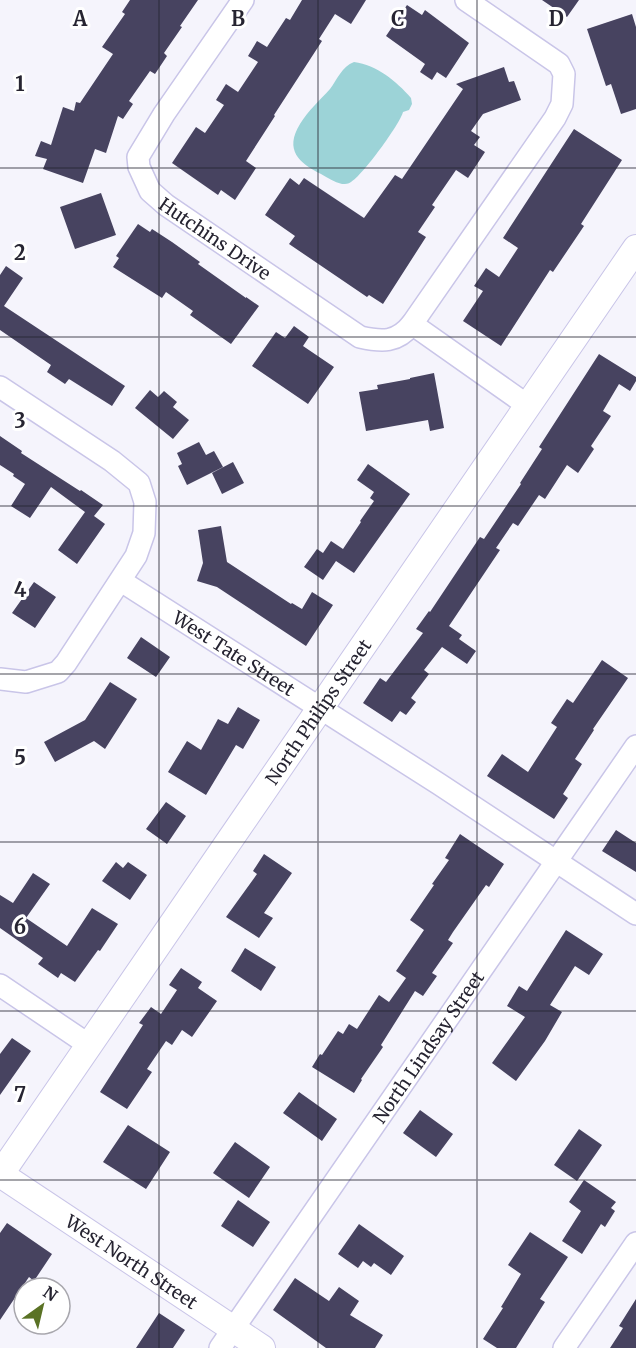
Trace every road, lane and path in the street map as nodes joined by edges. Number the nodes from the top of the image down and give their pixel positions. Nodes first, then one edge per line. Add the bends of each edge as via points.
1 (243, 0) edge
2 (466, 0) edge
3 (636, 248) edge
4 (412, 324) junction
5 (0, 387) edge
6 (527, 405) junction
7 (121, 581) junction
8 (0, 679) edge
9 (320, 708) junction
10 (636, 746) edge
11 (556, 862) junction
12 (636, 914) edge
13 (0, 985) edge
14 (89, 1045) junction
15 (0, 1174) edge
16 (636, 1243) edge
17 (227, 1339) edge
18 (262, 1348) edge
19 (564, 1348) edge

1 - 4 street, Hutchins Drive via 138,157 138,167 150,191 360,337 379,341 393,338
2 - 4 street, Hutchins Drive via 559,64 564,74 562,104
3 - 6 street, North Philips Street
4 - 6 street
5 - 7 street via 139,483 145,502 144,533
6 - 9 street, North Philips Street
7 - 8 street via 58,672 26,682
7 - 9 street, West Tate Street
9 - 11 street, West Tate Street
9 - 14 street, North Philips Street
10 - 11 street, North Lindsay Street
11 - 12 street, West Tate Street
11 - 17 street, North Lindsay Street
13 - 14 street
14 - 15 street, North Philips Street
15 - 17 street, West North Street
16 - 19 street
17 - 18 street, West North Street

